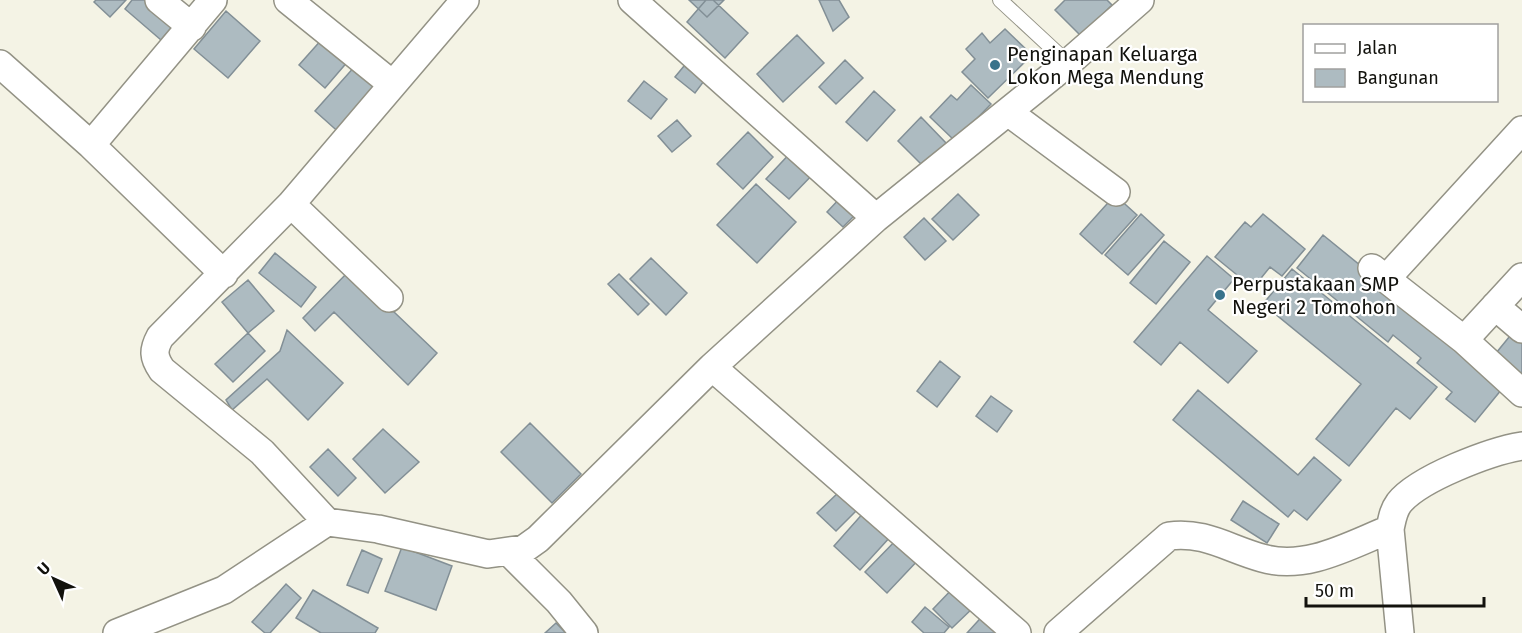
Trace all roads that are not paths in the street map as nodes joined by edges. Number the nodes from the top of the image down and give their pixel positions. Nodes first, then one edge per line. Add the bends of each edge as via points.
1 (159, 0) edge
2 (213, 0) edge
3 (288, 0) edge
4 (465, 0) edge
5 (632, 0) edge
6 (1000, 0) edge
7 (1140, 0) edge
8 (192, 27) junction
9 (1068, 63) junction
10 (0, 64) edge
11 (392, 84) junction
12 (1008, 112) junction
13 (1522, 130) edge
14 (91, 145) junction
15 (1116, 192) dead end
16 (291, 204) junction
17 (876, 218) junction
18 (224, 274) junction
19 (1522, 277) edge
20 (389, 298) dead end
21 (1495, 306) junction
22 (1522, 329) edge
23 (1464, 340) junction
24 (712, 367) junction
25 (1522, 393) edge
26 (1522, 446) edge
27 (327, 522) junction
28 (1390, 529) junction
29 (510, 552) junction
30 (117, 633) edge
31 (584, 633) edge
32 (1017, 633) edge
33 (1058, 633) edge
34 (1400, 633) edge

1 - 8 street
2 - 8 street
3 - 11 street
4 - 11 street
5 - 17 street
6 - 9 lane
7 - 9 street
8 - 14 street
9 - 12 street
10 - 14 street
11 - 16 street
12 - 15 street
12 - 17 street
13 - 23 street via 1379,273
14 - 18 street
16 - 18 street
16 - 20 street
17 - 24 street
18 - 27 street via 160,337 154,348 155,361 262,452
19 - 21 street
21 - 22 street
21 - 23 street
23 - 25 street
24 - 29 street via 538,539 524,549
24 - 32 street
26 - 28 street via 1505,448 1431,480 1400,502
27 - 29 street via 378,529 488,554
27 - 30 street via 224,590
28 - 33 street via 1317,558 1294,562 1263,559 1187,533 1169,536
28 - 34 street
29 - 31 street

